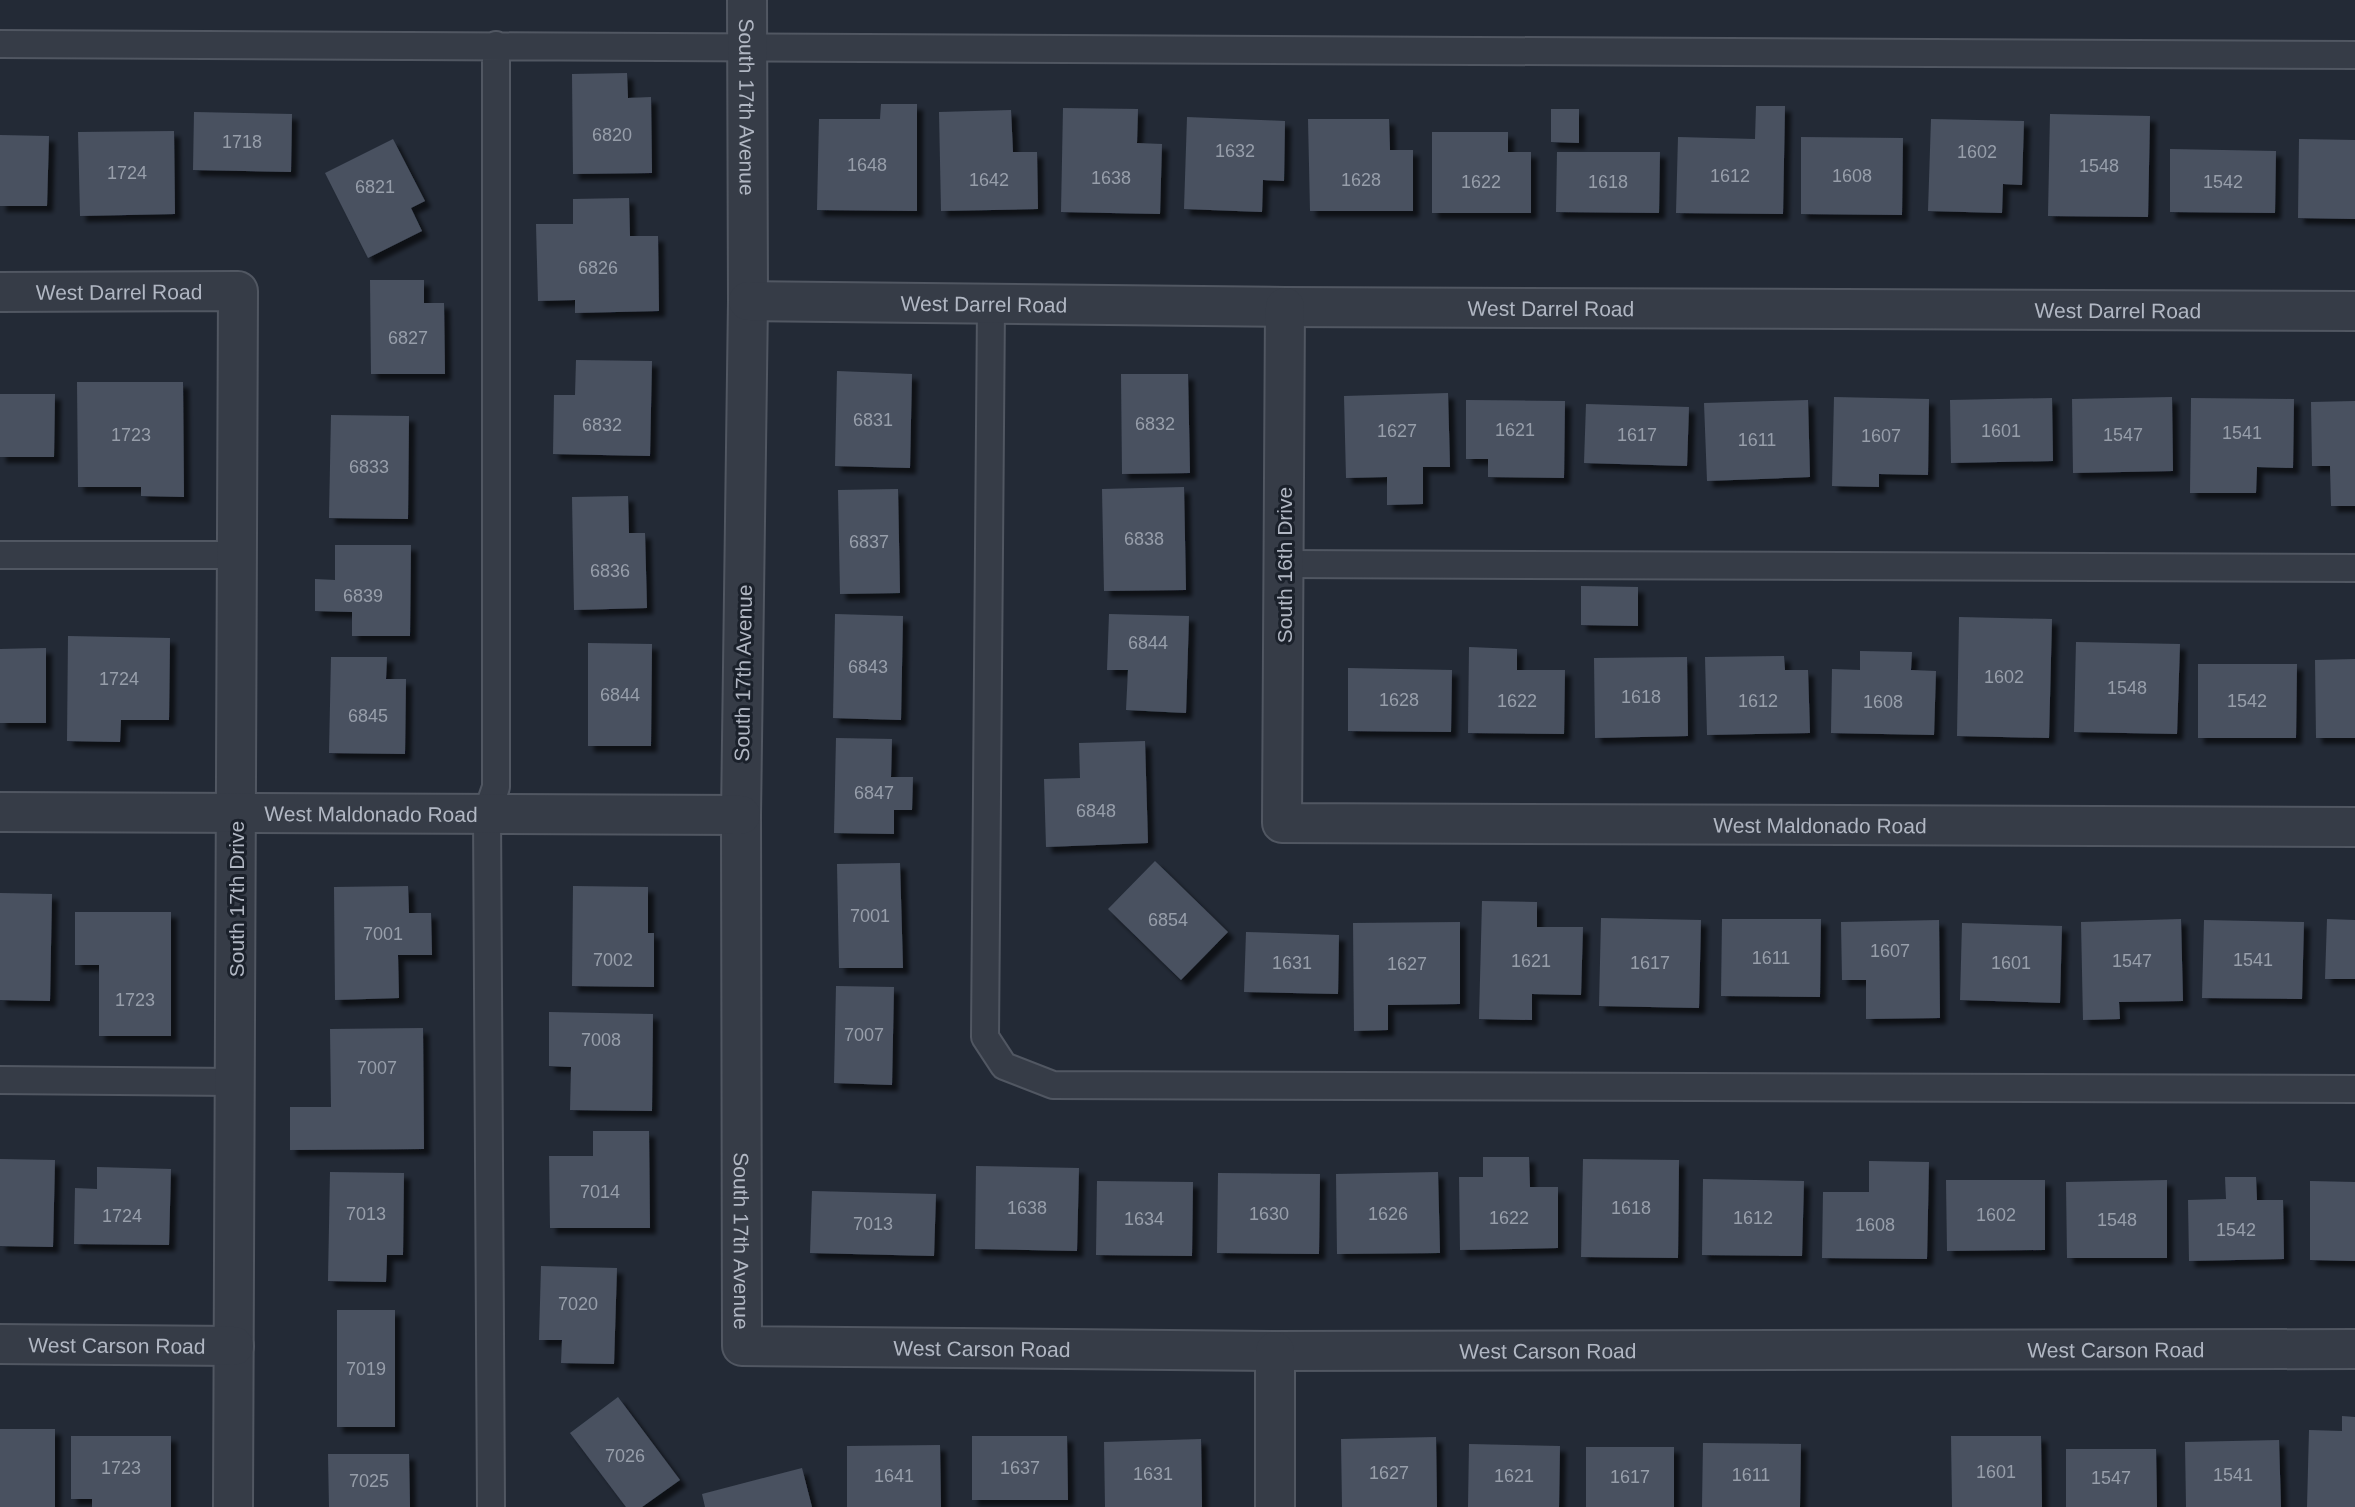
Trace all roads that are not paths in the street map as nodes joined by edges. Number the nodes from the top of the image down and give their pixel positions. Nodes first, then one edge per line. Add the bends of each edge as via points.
1 (747, 0) edge
2 (0, 44) edge
3 (496, 45) junction
4 (747, 46) junction
5 (2355, 55) edge
6 (238, 291) joint
7 (0, 292) edge
8 (748, 301) junction
9 (991, 305) junction
10 (1285, 307) junction
11 (2355, 311) edge
12 (0, 555) edge
13 (237, 555) junction
14 (1284, 564) junction
15 (2355, 568) edge
16 (0, 812) edge
17 (236, 812) junction
18 (487, 813) junction
19 (741, 815) junction
20 (1282, 823) joint
21 (2355, 827) edge
22 (0, 1080) edge
23 (235, 1082) junction
24 (2355, 1089) edge
25 (0, 1344) edge
26 (233, 1346) junction
27 (742, 1346) joint
28 (2355, 1349) edge
29 (1275, 1351) junction
30 (233, 1507) edge
31 (491, 1507) edge
32 (1275, 1507) edge

1 - 4 street, South 17th Avenue
2 - 3 lane
3 - 4 lane
3 - 18 lane via 496,787
4 - 5 lane
4 - 8 street, South 17th Avenue
6 - 7 street, West Darrel Road
6 - 13 street, South 17th Drive
8 - 9 street, West Darrel Road
8 - 19 street, South 17th Avenue
9 - 10 street, West Darrel Road
9 - 24 lane via 985,1037 1004,1066 1053,1085
10 - 11 street, West Darrel Road
10 - 14 street, South 16th Drive
12 - 13 lane
13 - 17 street, South 17th Drive
14 - 15 lane
14 - 20 street, South 16th Drive
16 - 17 street, West Maldonado Road
17 - 18 street, West Maldonado Road
17 - 23 street, South 17th Drive
18 - 19 street, West Maldonado Road
18 - 31 lane
19 - 27 street, South 17th Avenue
20 - 21 street, West Maldonado Road
22 - 23 lane
23 - 26 street, South 17th Drive
25 - 26 street, West Carson Road
26 - 30 street, South 17th Drive
27 - 29 street, West Carson Road
28 - 29 street, West Carson Road
29 - 32 street

